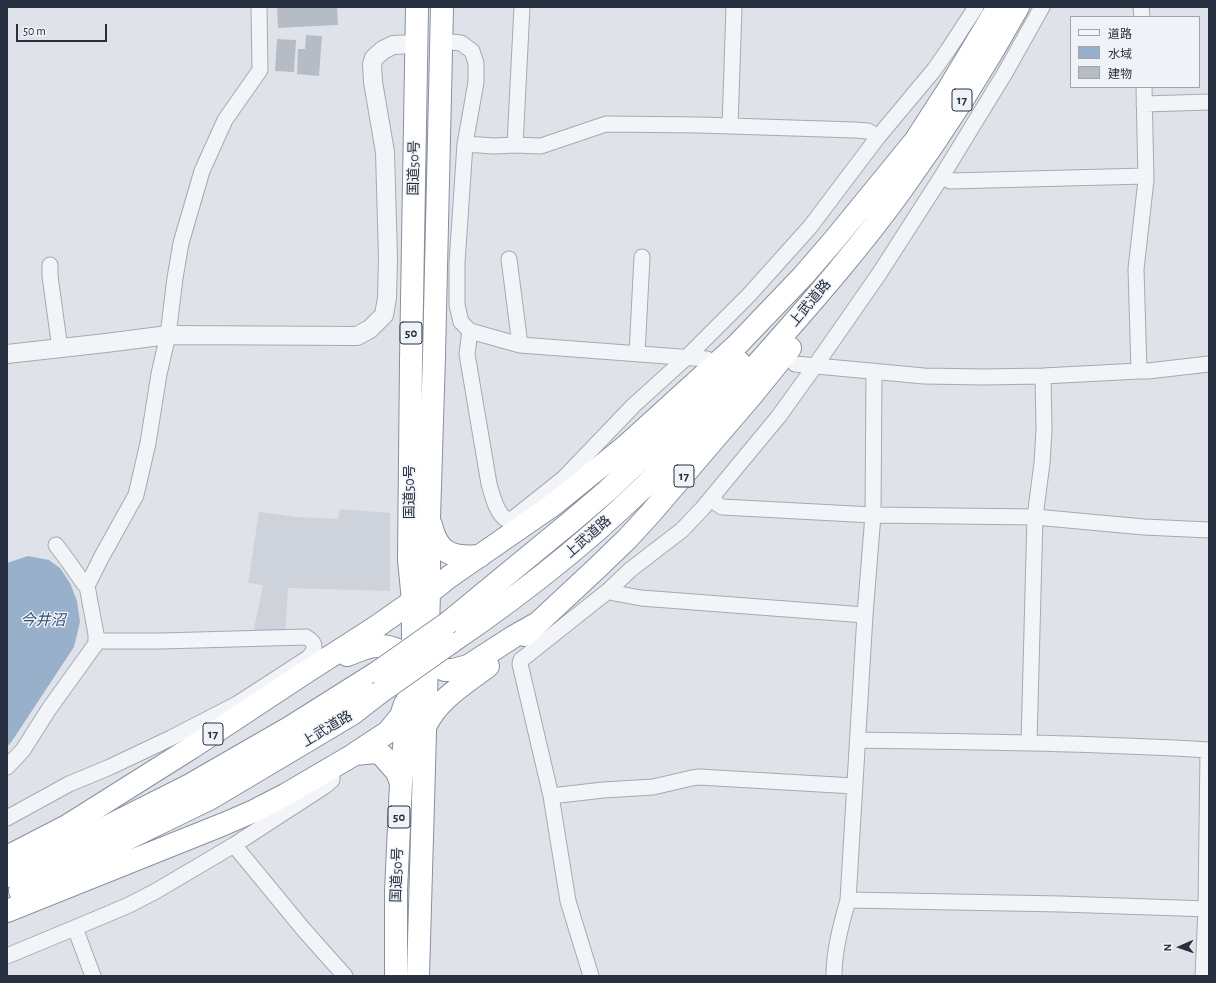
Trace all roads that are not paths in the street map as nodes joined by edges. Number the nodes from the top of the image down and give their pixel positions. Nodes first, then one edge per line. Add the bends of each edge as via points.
1 (260, 7) edge
2 (417, 7) edge
3 (442, 7) edge
4 (522, 7) edge
5 (734, 7) edge
6 (976, 7) edge
7 (998, 7) edge
8 (1018, 7) edge
9 (1042, 7) edge
10 (442, 41) junction
11 (416, 44) junction
12 (1144, 88) edge
13 (1209, 102) edge
14 (1144, 104) junction
15 (730, 126) junction
16 (878, 137) junction
17 (915, 141) junction
18 (465, 144) junction
19 (515, 145) junction
20 (942, 176) junction
21 (1146, 176) junction
22 (901, 190) junction
23 (642, 257) dead end
24 (509, 258) dead end
25 (50, 266) dead end
26 (470, 332) junction
27 (168, 335) junction
28 (520, 345) junction
29 (60, 349) junction
30 (7, 354) edge
31 (637, 354) junction
32 (687, 357) junction
33 (707, 359) dead end
34 (795, 364) dead end
35 (1209, 364) edge
36 (815, 366) junction
37 (1139, 371) junction
38 (874, 372) junction
39 (1043, 376) junction
40 (710, 500) junction
41 (873, 515) junction
42 (430, 518) junction
43 (1035, 518) junction
44 (1209, 530) edge
45 (56, 545) dead end
46 (480, 556) junction
47 (87, 586) junction
48 (608, 591) junction
49 (421, 597) junction
50 (865, 615) junction
51 (536, 624) junction
52 (96, 640) junction
53 (418, 665) junction
54 (306, 672) junction
55 (255, 699) junction
56 (426, 725) junction
57 (858, 740) junction
58 (1029, 743) junction
59 (1209, 750) edge
60 (355, 754) junction
61 (7, 767) edge
62 (328, 770) junction
63 (401, 783) junction
64 (854, 786) junction
65 (552, 796) junction
66 (7, 818) edge
67 (234, 844) junction
68 (7, 857) edge
69 (7, 876) edge
70 (7, 898) edge
71 (848, 900) junction
72 (1207, 909) edge
73 (7, 911) edge
74 (75, 928) junction
75 (7, 956) edge
76 (93, 976) edge
77 (345, 976) edge
78 (396, 976) edge
79 (418, 976) edge
80 (591, 976) edge
81 (834, 976) edge
82 (1203, 976) edge

1 - 27 street via 260,70 224,120 202,171 181,243
2 - 11 highway, 国道50号 / 50
3 - 10 highway, 国道50号 / 50
4 - 19 street
5 - 15 street
6 - 16 street via 934,70
7 - 17 highway, 上武道路 / 17
8 - 22 highway, 上武道路 / 17 via 955,112
9 - 20 street via 1005,74
10 - 18 street via 461,43 472,51 476,63 476,82
10 - 42 highway, 国道50号 / 50
11 - 27 street via 393,44 382,50 372,64 385,152 388,258 384,315 370,329 357,336
11 - 49 highway, 国道50号 / 50 via 409,560
12 - 14 street
13 - 14 street
14 - 21 street
15 - 16 street via 855,130 868,131
15 - 19 street via 606,124 541,146
16 - 32 street via 805,233 749,296
17 - 46 highway, 17 via 826,250 736,346 627,445 553,505
17 - 69 highway, 上武道路 / 17, bridge via 875,203 842,245 797,300 741,361 607,491 459,615 378,672 289,728 190,785
18 - 19 street
18 - 26 street via 457,304 460,322
20 - 21 street via 950,181
20 - 36 street via 879,274
21 - 37 street via 1136,269
22 - 51 highway, 17 via 845,279 752,395 627,539
22 - 70 highway, 上武道路 / 17, bridge via 806,308 704,424 615,514 566,556 506,603 352,714 210,798
23 - 31 street
24 - 28 street
25 - 29 street
26 - 28 street
26 - 32 street via 467,354 489,484 495,504 503,518 508,519 515,517 564,478 634,405
27 - 29 street
27 - 47 street via 136,495
28 - 31 street
29 - 30 street
31 - 32 street
32 - 33 street
34 - 36 street
35 - 37 street
36 - 38 street
36 - 40 street via 779,416
37 - 39 street
38 - 39 street via 924,376
38 - 41 street
39 - 43 street via 1044,430
40 - 41 street via 722,507
40 - 48 street via 682,530 630,570
41 - 43 street
41 - 50 street
42 - 46 highway via 435,538 447,553 459,557
42 - 49 highway, 国道50号 / 50
43 - 44 street
43 - 58 street
45 - 47 street
46 - 49 highway, 17
47 - 52 street
48 - 50 street via 641,598
48 - 65 street via 521,660
49 - 53 highway, 国道50号 / 50
49 - 54 highway, 17
50 - 57 street
51 - 53 highway, 17 via 468,666 445,670 436,666
51 - 56 highway, 17 via 513,646 444,700 430,715
52 - 55 street via 306,637 311,640 314,650 308,658
52 - 61 street via 23,750
53 - 54 highway via 396,650 376,646 348,655 314,673
53 - 56 highway, 国道50号 / 50
53 - 60 highway via 401,716 388,732
53 - 63 highway, 国道50号 / 50
54 - 55 highway, 17
55 - 66 street via 237,704 171,738 69,784
55 - 68 highway, 17 via 67,826
56 - 79 highway, 国道50号 / 50
57 - 58 street
57 - 64 street
58 - 59 street
59 - 72 street
60 - 62 highway
60 - 63 highway via 376,752 382,755 397,772
62 - 67 street via 332,774 332,780 325,786
62 - 73 highway via 248,814
63 - 78 highway, 国道50号 / 50 via 396,891
64 - 65 street via 699,777 653,787
64 - 71 street
65 - 80 street via 568,901
67 - 74 street via 156,891
67 - 77 street
71 - 72 street
71 - 81 street via 837,940
72 - 82 street
74 - 75 street
74 - 76 street

